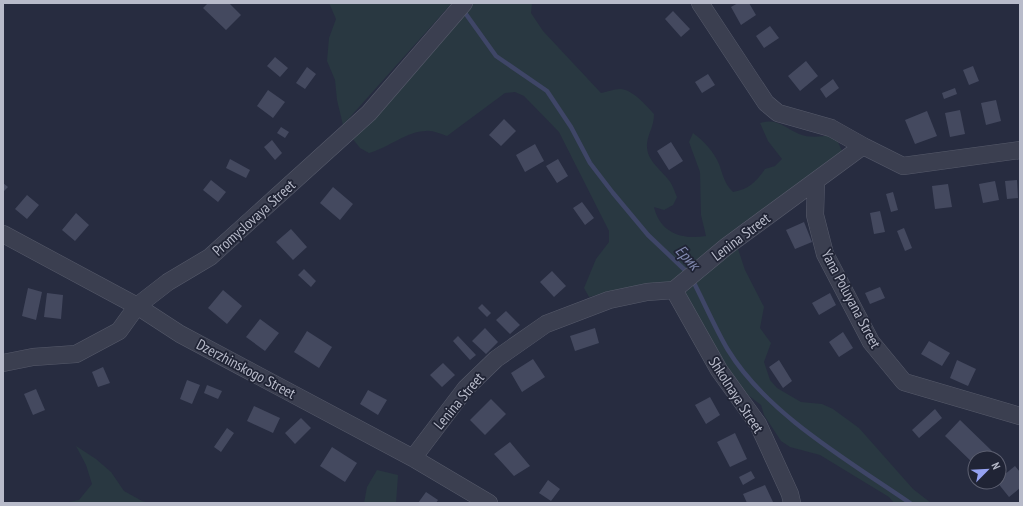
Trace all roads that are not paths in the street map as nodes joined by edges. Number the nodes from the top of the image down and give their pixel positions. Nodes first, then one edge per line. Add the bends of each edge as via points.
1 (464, 3) edge
2 (700, 3) edge
3 (863, 146) junction
4 (1020, 150) edge
5 (816, 182) junction
6 (3, 234) edge
7 (674, 290) junction
8 (137, 306) junction
9 (3, 363) edge
10 (1020, 416) edge
11 (413, 458) junction
12 (489, 503) edge
13 (792, 503) edge

1 - 8 street, Promyslovaya Street via 369,113 210,257 168,282
2 - 3 street via 766,103 778,113 831,128
3 - 4 street via 902,166
3 - 5 street, Lenina Street
5 - 7 street, Lenina Street via 727,246
5 - 10 street, Yana Poluyana Street via 816,215 825,254 871,342 904,382
6 - 8 street, Dzerzhinskogo Street
7 - 11 street, Lenina Street via 647,292 609,300 546,324 496,359 466,388
7 - 13 street, Shkolnaya Street via 719,370 758,424
8 - 9 street, Promyslovaya Street via 119,332 76,354 34,357
8 - 11 street, Dzerzhinskogo Street via 180,334
11 - 12 street, Dzerzhinskogo Street

